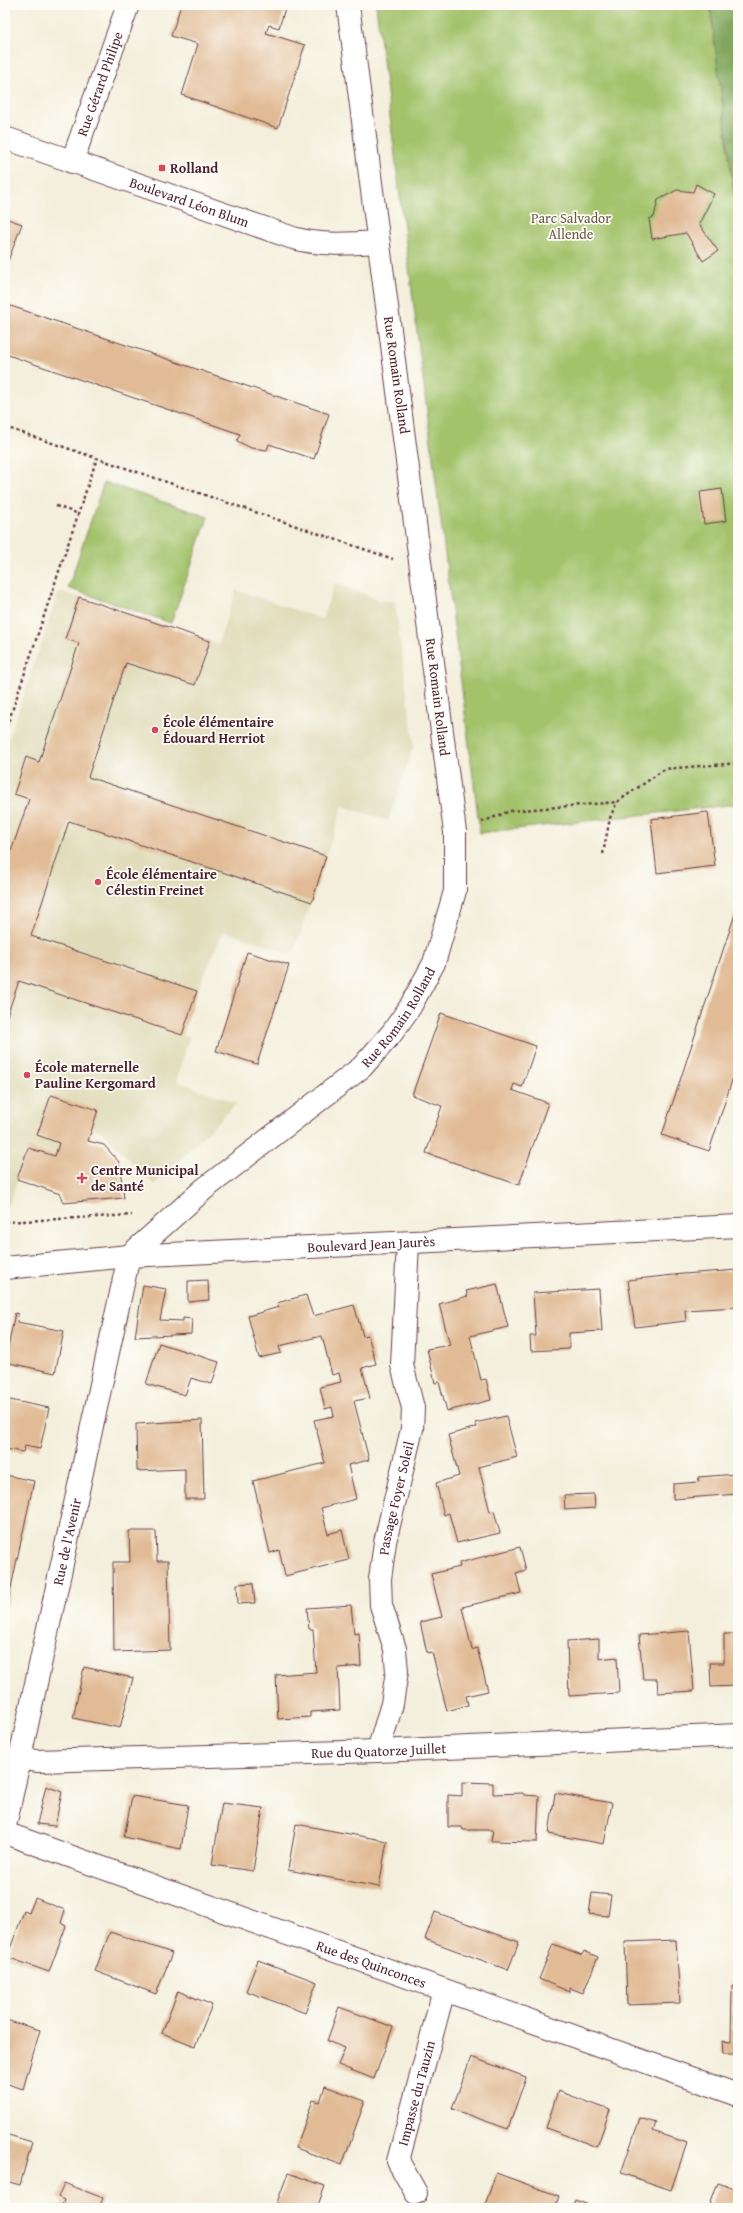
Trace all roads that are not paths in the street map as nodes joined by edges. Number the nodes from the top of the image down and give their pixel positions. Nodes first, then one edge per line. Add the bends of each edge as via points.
1 (128, 5) edge
2 (348, 5) edge
3 (5, 138) edge
4 (72, 162) junction
5 (378, 242) junction
6 (738, 1226) edge
7 (408, 1243) junction
8 (129, 1256) junction
9 (5, 1268) edge
10 (738, 1735) edge
11 (378, 1751) junction
12 (20, 1758) junction
13 (5, 1826) edge
14 (5, 1833) edge
15 (444, 1990) junction
16 (738, 2095) edge
17 (416, 2193) dead end

1 - 4 street, Rue Gérard Philipe
2 - 5 street, Rue Romain Rolland
3 - 4 street, Boulevard Léon Blum
4 - 5 street, Boulevard Léon Blum via 315,244
5 - 8 street, Rue Romain Rolland via 423,570 455,832 455,891 434,963 410,1007 392,1033 362,1067 204,1189
6 - 7 street, Boulevard Jean Jaurès
7 - 8 street, Boulevard Jean Jaurès
7 - 11 street, Passage Foyer Soleil via 402,1365 413,1408 412,1429 385,1542 380,1579 381,1604 395,1649 397,1671 392,1704
8 - 9 street, Boulevard Jean Jaurès
8 - 12 street, Rue de l'Avenir
10 - 11 street, Rue du Quatorze Juillet
11 - 12 street, Rue du Quatorze Juillet via 37,1761
12 - 13 street, Rue de l'Avenir
14 - 15 street, Rue des Quinconces
15 - 16 street, Rue des Quinconces
15 - 17 street, Impasse du Tauzin via 398,2161

